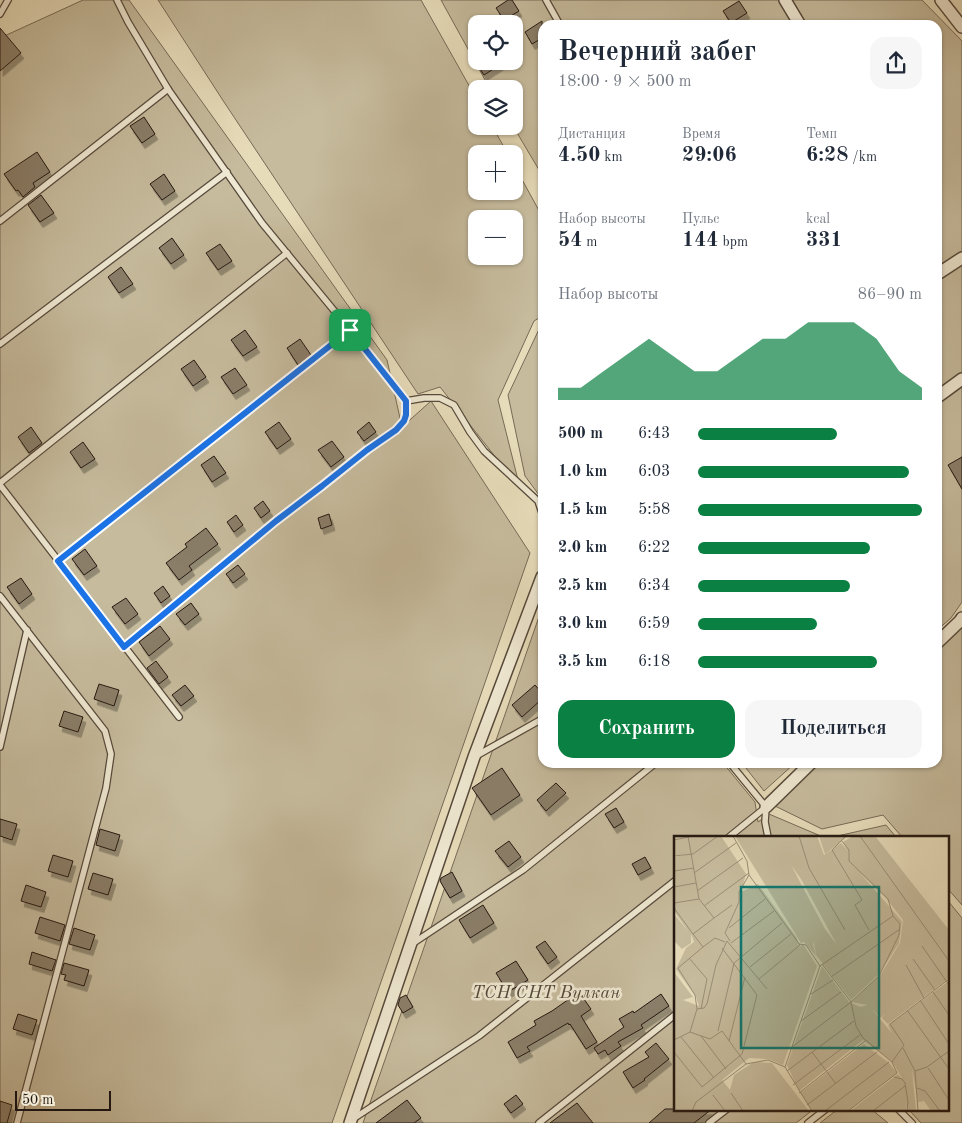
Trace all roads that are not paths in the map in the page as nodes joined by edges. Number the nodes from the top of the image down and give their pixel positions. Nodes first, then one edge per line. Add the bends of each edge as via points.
1 (8, 0) edge
2 (117, 0) edge
3 (546, 0) edge
4 (785, 0) edge
5 (941, 0) edge
6 (0, 14) edge
7 (557, 20) edge
8 (797, 20) edge
9 (962, 27) edge
10 (168, 89) junction
11 (227, 172) junction
12 (0, 221) edge
13 (287, 253) junction
14 (962, 258) edge
15 (942, 271) edge
16 (350, 330) junction
17 (0, 344) edge
18 (962, 379) edge
19 (942, 394) edge
20 (406, 401) junction
21 (0, 484) edge
22 (538, 501) edge
23 (58, 561) junction
24 (538, 588) edge
25 (0, 596) edge
26 (962, 618) edge
27 (27, 630) junction
28 (942, 638) edge
29 (124, 647) junction
30 (179, 717) dead end
31 (538, 720) edge
32 (0, 747) edge
33 (474, 758) junction
34 (650, 768) edge
35 (734, 768) edge
36 (806, 768) edge
37 (766, 807) junction
38 (730, 836) edge
39 (768, 836) edge
40 (674, 882) edge
41 (410, 945) junction
42 (674, 1016) edge
43 (727, 1110) edge
44 (825, 1110) edge
45 (899, 1110) edge
46 (350, 1122) edge
47 (17, 1123) edge
48 (539, 1123) edge
49 (709, 1123) edge
50 (808, 1123) edge
51 (912, 1123) edge

1 - 6 lane
2 - 10 lane
3 - 7 lane
4 - 8 street
5 - 9 street
10 - 11 lane
10 - 12 lane
11 - 13 lane
11 - 17 lane
13 - 16 lane
13 - 21 lane
14 - 15 street
16 - 20 lane
16 - 23 lane
18 - 19 street
20 - 22 lane via 440,398 454,405 484,451
20 - 29 lane via 404,421 396,430 276,521
21 - 23 lane
23 - 29 lane
24 - 33 street
25 - 27 lane
26 - 28 street
27 - 32 lane
27 - 47 lane via 105,731 111,754 106,788
29 - 30 lane
31 - 33 lane
33 - 41 street
34 - 41 lane via 523,870
35 - 37 lane
36 - 37 street
37 - 38 lane
37 - 39 lane
40 - 46 lane via 479,1036
41 - 46 street
42 - 48 lane
43 - 49 lane
44 - 50 lane
45 - 51 lane

